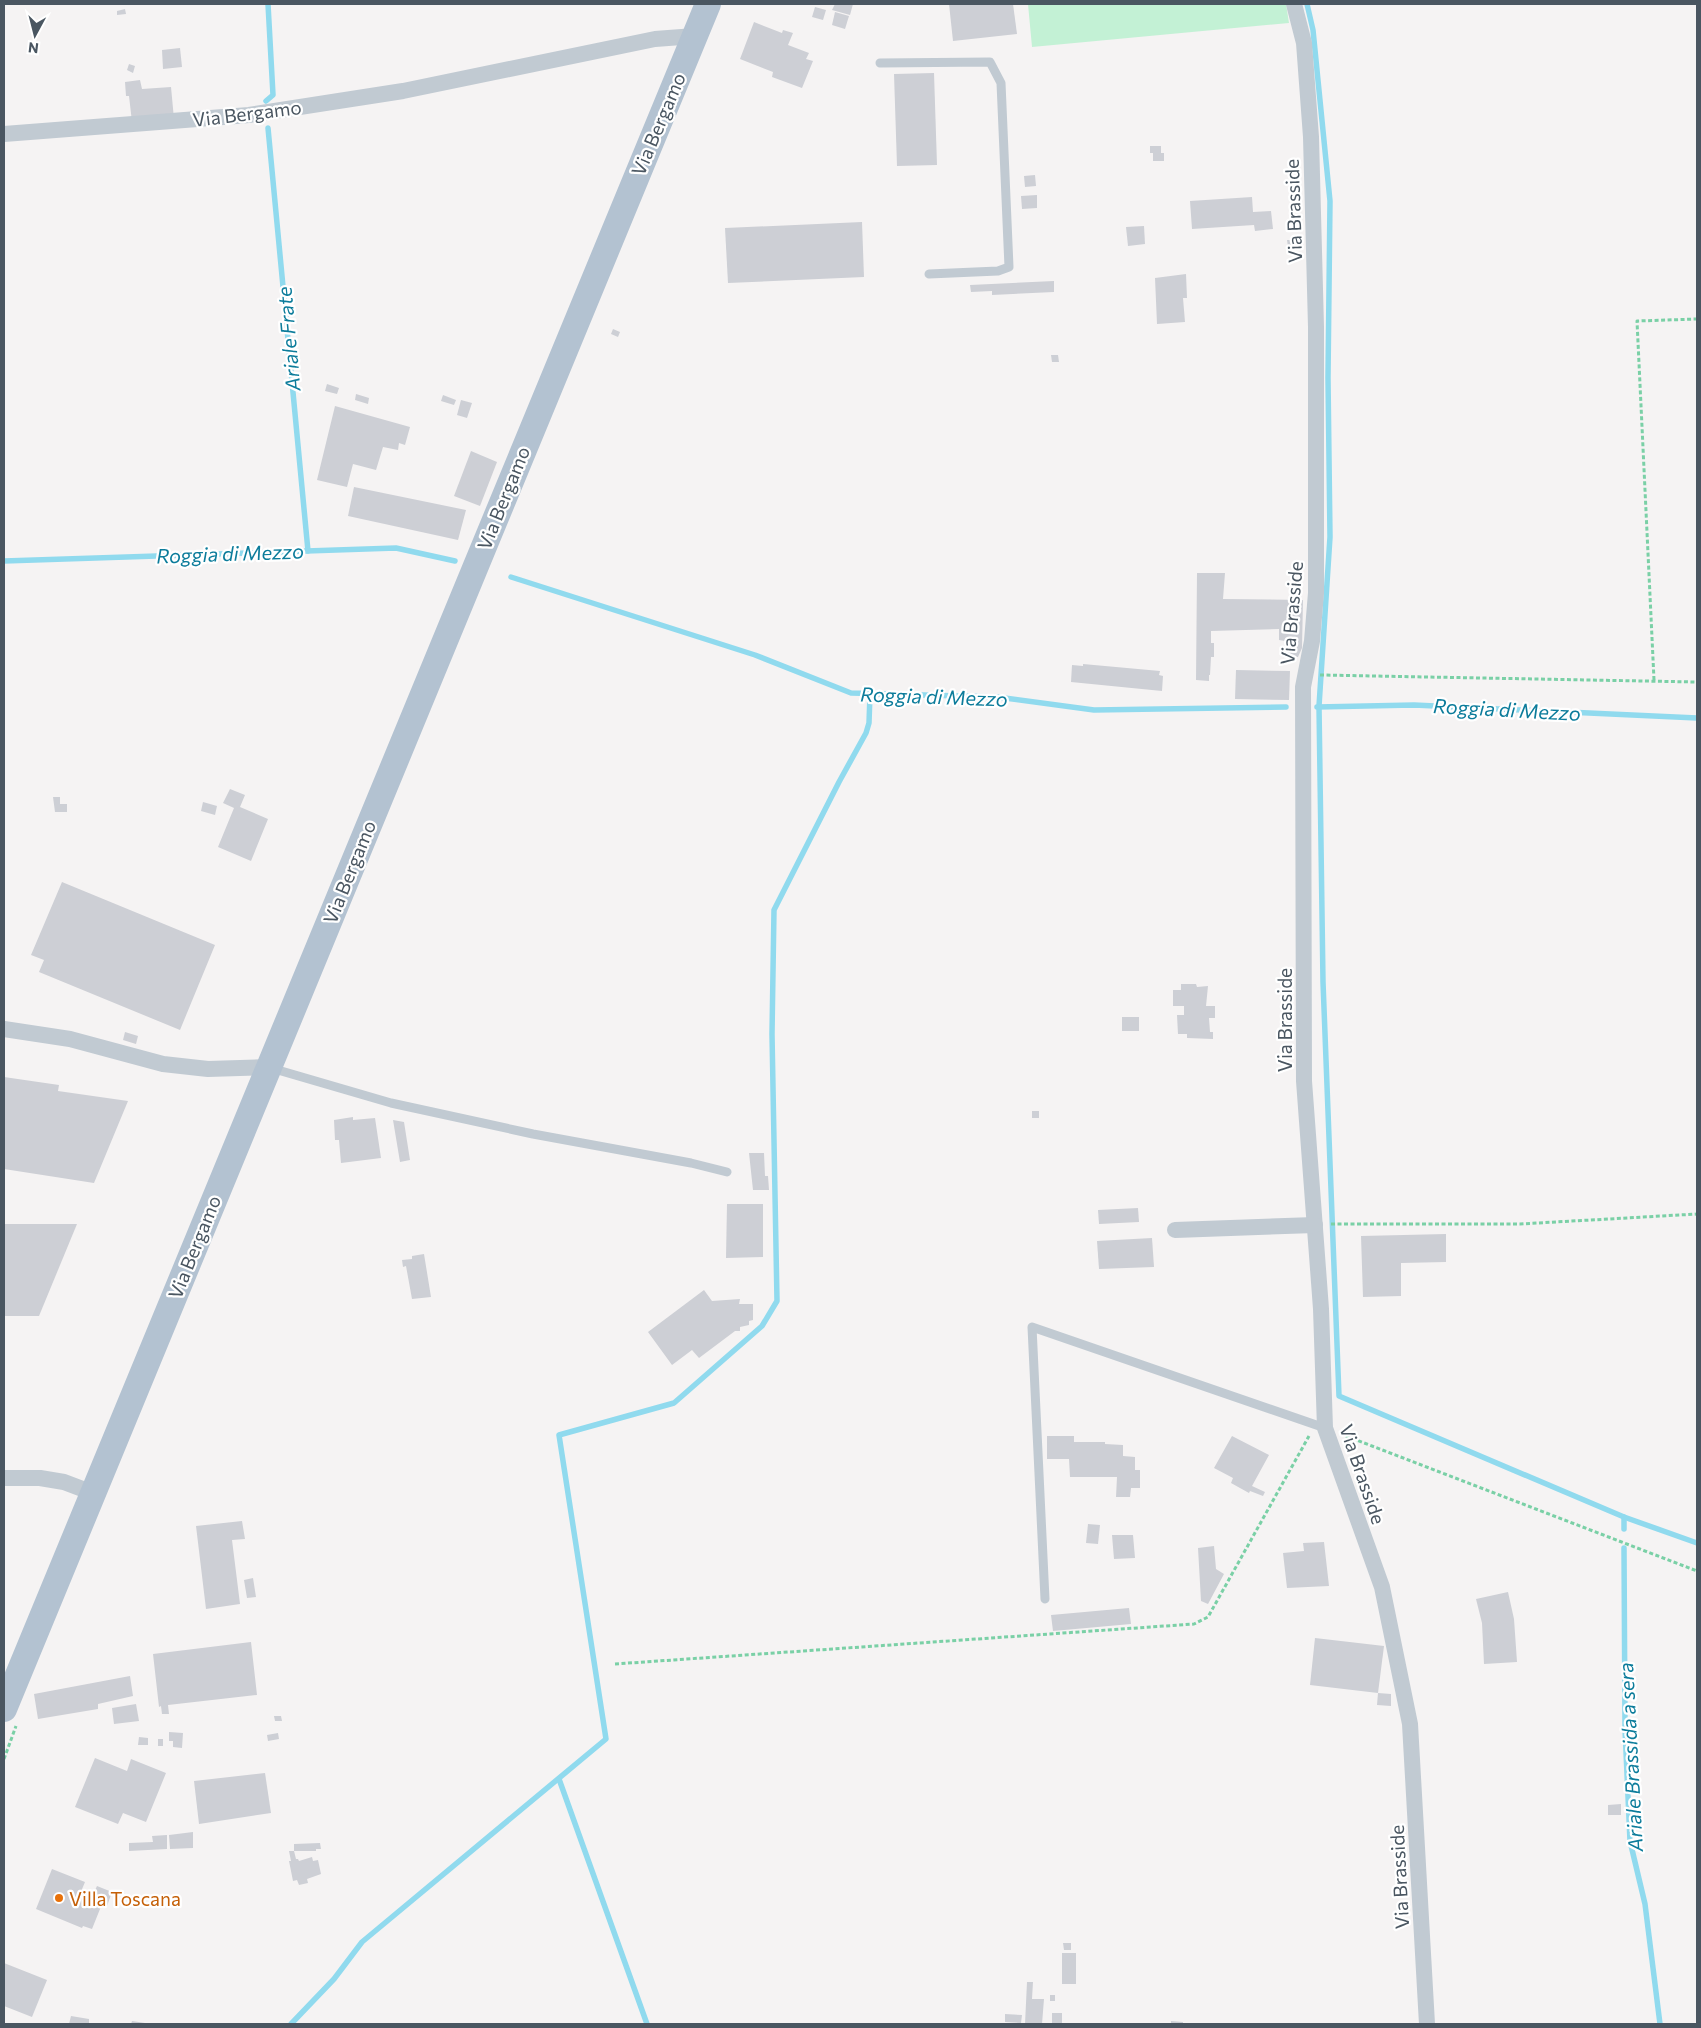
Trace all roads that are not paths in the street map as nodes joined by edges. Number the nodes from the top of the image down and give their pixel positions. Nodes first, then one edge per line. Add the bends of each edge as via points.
1 (708, 4) edge
2 (1294, 4) edge
3 (694, 36) junction
4 (880, 63) dead end
5 (4, 134) edge
6 (929, 274) dead end
7 (4, 1029) edge
8 (268, 1067) junction
9 (727, 1172) dead end
10 (1315, 1225) junction
11 (1175, 1230) dead end
12 (1325, 1428) junction
13 (4, 1478) edge
14 (93, 1493) junction
15 (1045, 1599) dead end
16 (4, 1709) edge
17 (1427, 2024) edge

1 - 3 main road, Via Bergamo
2 - 10 street, Via Brasside via 1304,44 1310,118 1316,327 1316,593 1312,641 1302,687 1304,1081
3 - 5 street, Via Bergamo via 655,39 403,91 249,115
3 - 8 main road, Via Bergamo
4 - 6 lane via 990,62 1001,84 1009,267
7 - 8 street via 70,1039 163,1064 208,1070
8 - 9 lane via 391,1103
8 - 14 main road, Via Bergamo
10 - 11 street
10 - 12 street, Via Brasside
12 - 15 lane via 1032,1327
12 - 17 street, Via Brasside via 1382,1587 1410,1724
13 - 14 street via 64,1482
14 - 16 main road, Via Bergamo

